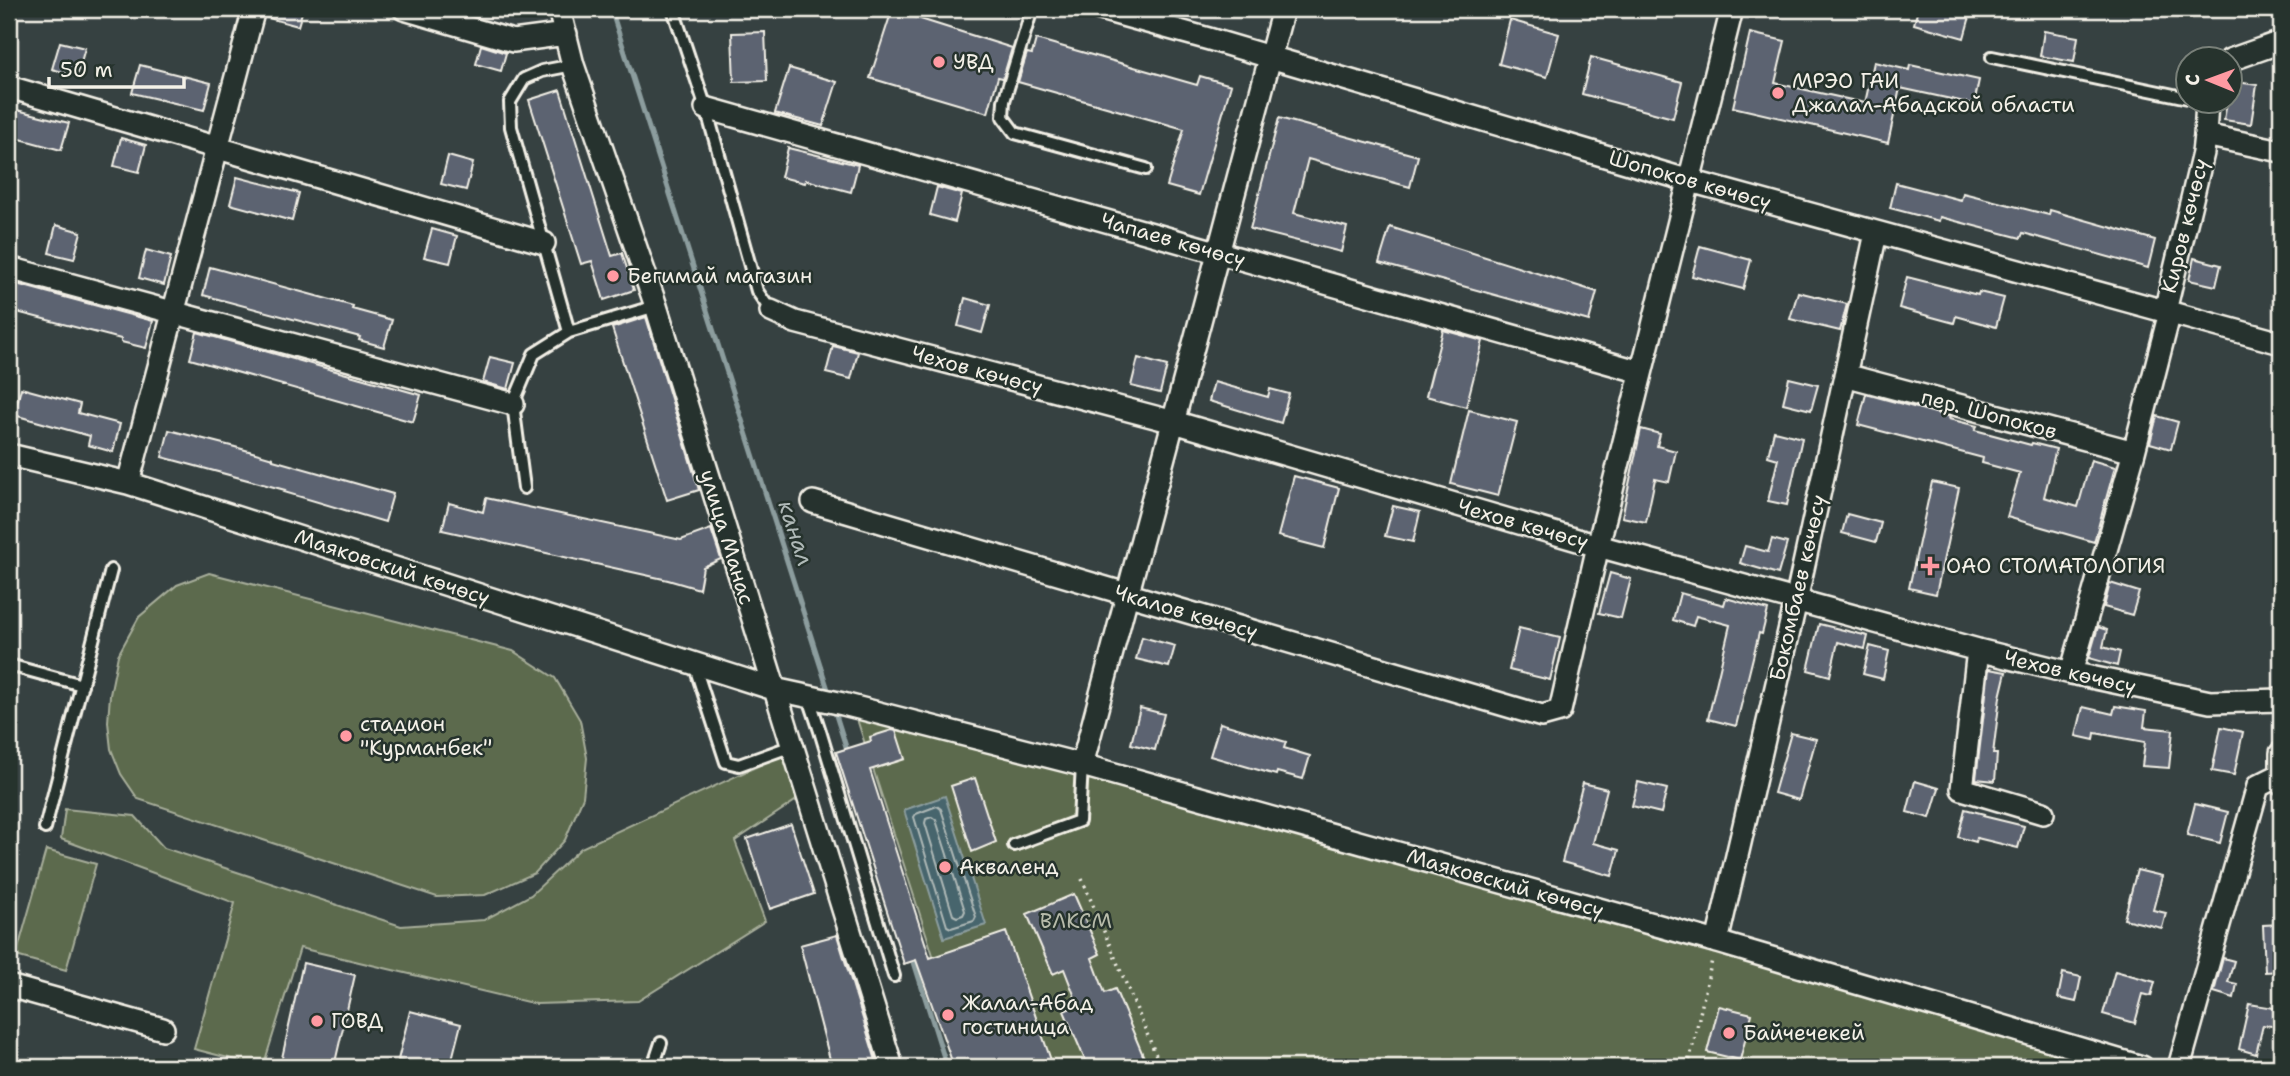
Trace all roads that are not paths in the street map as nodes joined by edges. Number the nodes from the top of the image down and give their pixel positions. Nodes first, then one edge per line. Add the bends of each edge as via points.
1 (254, 9) edge
2 (404, 9) edge
3 (559, 9) edge
4 (673, 9) edge
5 (1032, 9) edge
6 (1100, 9) edge
7 (1283, 9) edge
8 (1732, 9) edge
9 (566, 34) junction
10 (2281, 42) edge
11 (2244, 55) edge
12 (1269, 57) junction
13 (1992, 57) dead end
14 (573, 65) junction
15 (9, 87) edge
16 (2174, 95) edge
17 (706, 108) junction
18 (2206, 116) edge
19 (2205, 135) junction
20 (216, 148) junction
21 (2281, 151) edge
22 (1146, 169) dead end
23 (1690, 181) junction
24 (1876, 233) junction
25 (544, 243) junction
26 (1216, 252) junction
27 (9, 268) edge
28 (656, 306) junction
29 (771, 310) joint
30 (2167, 312) junction
31 (175, 313) junction
32 (569, 332) junction
33 (2281, 343) edge
34 (1641, 372) junction
35 (1845, 376) junction
36 (513, 404) junction
37 (1174, 422) junction
38 (2134, 452) junction
39 (9, 455) edge
40 (128, 483) junction
41 (524, 488) dead end
42 (813, 502) dead end
43 (1598, 546) junction
44 (111, 570) dead end
45 (1129, 595) junction
46 (1796, 601) junction
47 (1978, 650) junction
48 (693, 663) junction
49 (9, 665) edge
50 (2071, 673) junction
51 (82, 685) junction
52 (774, 689) junction
53 (810, 696) junction
54 (2281, 700) edge
55 (792, 746) junction
56 (2281, 754) edge
57 (1082, 765) junction
58 (2280, 775) edge
59 (2281, 783) edge
60 (2043, 813) dead end
61 (45, 828) dead end
62 (1014, 845) dead end
63 (1717, 942) junction
64 (894, 976) dead end
65 (9, 986) edge
66 (163, 1029) dead end
67 (661, 1043) dead end
68 (653, 1067) edge
69 (892, 1067) edge
70 (2142, 1067) edge
71 (2179, 1067) edge

1 - 20 street
2 - 9 street via 513,41
3 - 9 street, улица Манас
4 - 17 lane
5 - 22 lane via 1003,117 1015,133
6 - 12 street, Шопоков көчөсү
7 - 12 street
8 - 23 street
9 - 14 street, улица Манас
10 - 11 street
12 - 23 street, Шопоков көчөсү
12 - 26 street
13 - 16 lane
14 - 25 lane via 524,79 510,102 511,127
14 - 28 street, улица Манас
15 - 20 street
17 - 26 street, Чапаев көчөсү
17 - 29 lane via 757,291
18 - 19 street
19 - 21 street, Киров көчөсү
19 - 30 street, Киров көчөсү
20 - 25 street
20 - 31 street
23 - 24 street, Шопоков көчөсү
23 - 34 street
24 - 30 street, Шопоков көчөсү
24 - 35 street, Бокомбаев көчөсү
25 - 32 lane
26 - 34 street, Чапаев көчөсү
26 - 37 street
27 - 31 street
28 - 32 lane
28 - 52 street, улица Манас
29 - 37 street, Чехов көчөсү via 795,322
30 - 33 street, Шопоков көчөсү
30 - 38 street
31 - 36 street
31 - 40 street
32 - 36 lane via 534,354
34 - 43 street
35 - 38 street, пер. Шопоков
35 - 46 street, Бокомбаев көчөсү
36 - 41 lane
37 - 43 street, Чехов көчөсү
37 - 45 street
38 - 50 street
39 - 40 street, Маяковский көчөсү
40 - 48 street, Маяковский көчөсү
42 - 45 street, Чкалов көчөсү
43 - 45 street, Чкалов көчөсү via 1560,711 1542,716
43 - 46 street, Чехов көчөсү
44 - 51 lane
45 - 57 street
46 - 47 street, Чехов көчөсү
46 - 63 street, Бокомбаев көчөсү
47 - 50 street, Чехов көчөсү
47 - 60 street via 1962,789
48 - 52 street, Маяковский көчөсү
48 - 55 lane via 726,762 739,765
49 - 51 lane
50 - 54 street, Чехов көчөсү via 2210,702
51 - 61 lane
52 - 53 street, Маяковский көчөсү
52 - 55 street, улица Манас
53 - 57 street, Маяковский көчөсү
53 - 64 lane
55 - 69 street, улица Манас
56 - 58 street
57 - 62 lane via 1079,821
57 - 63 street, Маяковский көчөсү
58 - 59 street
58 - 71 street via 2258,786
63 - 70 street, Маяковский көчөсү
65 - 66 street
67 - 68 lane

